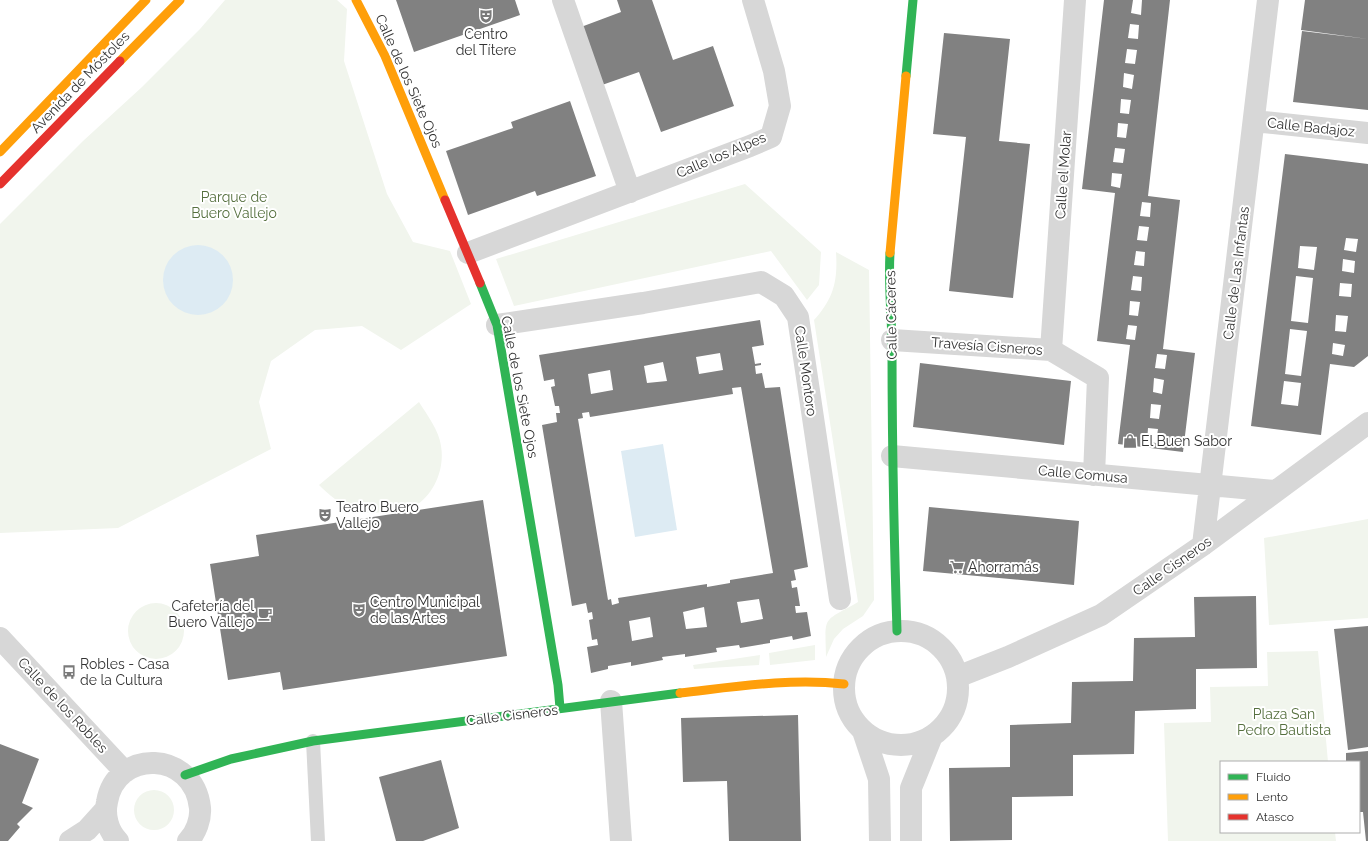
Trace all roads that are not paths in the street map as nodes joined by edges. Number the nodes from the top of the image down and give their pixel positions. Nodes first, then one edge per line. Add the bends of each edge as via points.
1 (146, 0) edge
2 (180, 0) edge
3 (356, 0) edge
4 (563, 0) edge
5 (753, 0) edge
6 (913, 0) edge
7 (1075, 0) edge
8 (1268, 0) edge
9 (1254, 121) junction
10 (1368, 133) edge
11 (0, 152) edge
12 (0, 184) edge
13 (630, 192) junction
14 (468, 253) junction
15 (497, 325) junction
16 (892, 340) junction
17 (1051, 350) junction
18 (1366, 428) edge
19 (892, 456) junction
20 (1094, 475) junction
21 (1210, 485) junction
22 (1274, 491) junction
23 (1203, 546) junction
24 (840, 599) dead end
25 (897, 631) junction
26 (0, 638) edge
27 (957, 677) junction
28 (844, 684) junction
29 (611, 701) junction
30 (560, 708) junction
31 (863, 731) junction
32 (932, 736) junction
33 (313, 741) junction
34 (125, 772) junction
35 (185, 775) junction
36 (106, 809) junction
37 (191, 840) edge
38 (70, 841) edge
39 (118, 841) edge
40 (318, 841) edge
41 (621, 841) edge
42 (880, 841) edge
43 (911, 841) edge

1 - 11 street, Avenida de Móstoles
2 - 12 street, Avenida de Móstoles
3 - 14 street, Calle de los Siete Ojos via 385,56
4 - 13 street
5 - 13 street, Calle los Alpes via 774,71 780,106 771,137
6 - 16 street, Calle Cáceres via 889,269
7 - 17 street, Calle el Molar
8 - 9 street, Calle de Las Infantas
9 - 10 street, Calle Badajoz
9 - 21 street, Calle de Las Infantas
13 - 14 street, Calle los Alpes
14 - 15 street, Calle de los Siete Ojos
15 - 24 street, Calle Montoro via 761,282 784,296 798,317
15 - 30 street, Calle de los Siete Ojos
16 - 17 street, Travesía Cisneros
16 - 19 street, Calle Cáceres
17 - 20 street, Travesía Cisneros via 1098,378
18 - 22 street, Calle Cisneros
19 - 20 street, Calle Comusa
19 - 25 street, Calle Cáceres
20 - 21 street, Calle Comusa
21 - 22 street, Calle Comusa
21 - 23 street, Calle de Las Infantas
22 - 23 street, Calle Cisneros
23 - 27 street, Calle Cisneros via 1100,615
25 - 27 street via 913,632 929,638 942,648 952,662
25 - 28 street via 881,635 855,654
26 - 34 street, Calle de los Robles
27 - 32 street via 958,694 954,711 945,725
28 - 29 street, Calle Cisneros via 815,681 764,684
28 - 31 street via 845,701 852,717
29 - 30 street, Calle Cisneros
29 - 41 street
30 - 33 street, Calle Cisneros
31 - 32 street via 878,741 896,745 915,744
31 - 42 street via 879,779
32 - 43 street via 910,788
33 - 35 street, Calle Cisneros via 231,759
33 - 40 lane
34 - 35 street via 140,764 156,762 172,766
34 - 36 street via 115,782 108,795
35 - 37 street via 199,798 198,826
36 - 38 street via 87,830
36 - 39 street via 108,823

